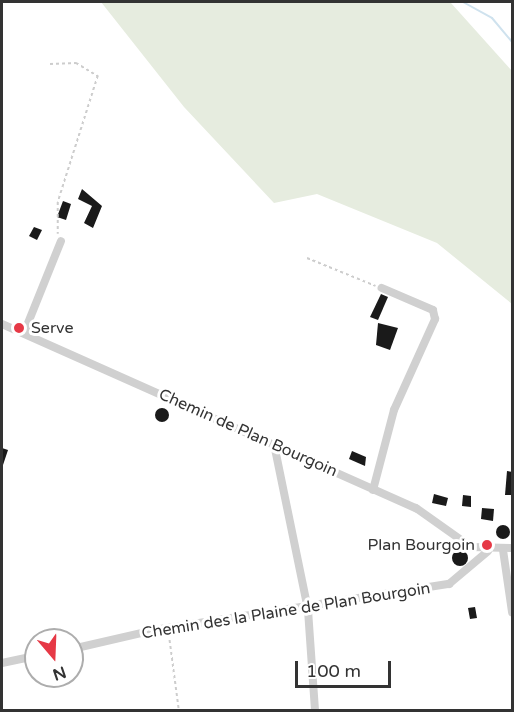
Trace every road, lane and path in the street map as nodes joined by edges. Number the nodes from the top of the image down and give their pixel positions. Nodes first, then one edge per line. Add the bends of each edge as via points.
1 (50, 64) dead end
2 (61, 241) joint
3 (307, 258) dead end
4 (382, 288) joint
5 (2, 324) edge
6 (24, 333) junction
7 (274, 444) junction
8 (373, 490) junction
9 (513, 548) edge
10 (503, 550) junction
11 (488, 551) junction
12 (308, 610) junction
13 (513, 612) edge
14 (168, 628) junction
15 (84, 646) edge
16 (24, 658) edge
17 (2, 663) edge
18 (316, 710) edge
19 (179, 711) edge

1 - 2 path via 76,63 98,76 55,214
2 - 6 street
3 - 4 path
4 - 8 street via 434,310 435,319 394,410
5 - 6 street, Chemin de Plan Bourgoin
6 - 7 street, Chemin de Plan Bourgoin
7 - 8 street, Chemin de Plan Bourgoin
7 - 12 street
8 - 11 street, Chemin de Plan Bourgoin via 416,508 471,547
9 - 10 street
10 - 11 street
10 - 13 street
11 - 12 street, Chemin des la Plaine de Plan Bourgoin via 449,584
12 - 14 street, Chemin des la Plaine de Plan Bourgoin
12 - 18 street
14 - 15 street, Chemin des la Plaine de Plan Bourgoin
14 - 19 path
16 - 17 street

